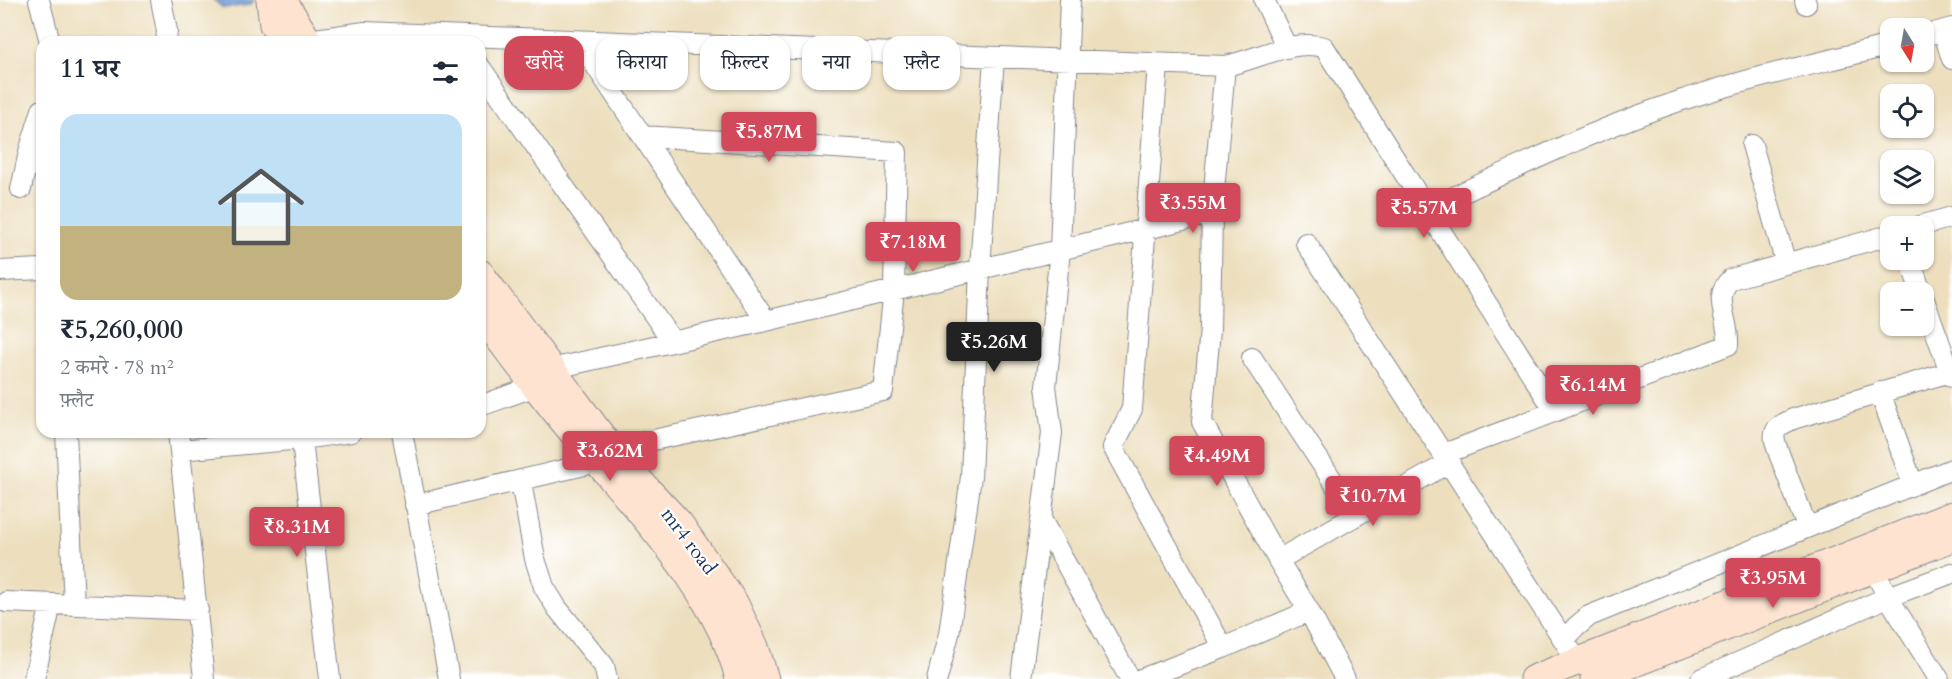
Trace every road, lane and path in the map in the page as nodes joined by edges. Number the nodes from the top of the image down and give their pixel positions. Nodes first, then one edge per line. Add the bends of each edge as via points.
1 (39, 0) edge
2 (161, 0) edge
3 (270, 0) edge
4 (283, 0) edge
5 (1070, 0) edge
6 (1263, 0) edge
7 (1948, 29) edge
8 (48, 36) edge
9 (167, 36) edge
10 (292, 36) edge
11 (298, 36) edge
12 (336, 36) edge
13 (420, 36) edge
14 (486, 39) edge
15 (504, 40) edge
16 (584, 41) edge
17 (584, 48) edge
18 (1287, 48) junction
19 (1880, 48) edge
20 (994, 57) junction
21 (1952, 59) edge
22 (1067, 60) junction
23 (1158, 64) junction
24 (1225, 66) junction
25 (486, 76) edge
26 (36, 130) edge
27 (643, 136) junction
28 (1752, 145) dead end
29 (21, 189) dead end
30 (1428, 209) junction
31 (1212, 213) junction
32 (1952, 217) edge
33 (1934, 222) edge
34 (1144, 230) junction
35 (1880, 238) edge
36 (1306, 243) dead end
37 (1060, 250) junction
38 (1785, 264) junction
39 (36, 268) edge
40 (981, 269) junction
41 (0, 271) edge
42 (486, 283) edge
43 (894, 290) junction
44 (486, 319) edge
45 (1934, 319) edge
46 (766, 321) junction
47 (673, 342) junction
48 (1946, 343) edge
49 (1252, 358) dead end
50 (1951, 374) edge
51 (544, 378) junction
52 (1880, 392) junction
53 (486, 403) edge
54 (1555, 411) junction
55 (66, 438) edge
56 (253, 438) edge
57 (302, 438) edge
58 (403, 438) edge
59 (179, 441) edge
60 (604, 455) junction
61 (1447, 458) junction
62 (1952, 469) edge
63 (521, 482) junction
64 (1913, 485) junction
65 (415, 506) junction
66 (1952, 514) edge
67 (1356, 516) junction
68 (1042, 521) junction
69 (1807, 527) junction
70 (1952, 538) edge
71 (1868, 559) junction
72 (1278, 560) junction
73 (1952, 573) edge
74 (1888, 597) junction
75 (6, 602) dead end
76 (51, 604) junction
77 (74, 605) junction
78 (198, 610) junction
79 (1309, 611) junction
80 (1223, 648) junction
81 (1581, 665) edge
82 (34, 679) edge
83 (204, 679) edge
84 (330, 679) edge
85 (449, 679) edge
86 (607, 679) edge
87 (739, 679) edge
88 (765, 679) edge
89 (937, 679) edge
90 (1022, 679) edge
91 (1130, 679) edge
92 (1142, 679) edge
93 (1345, 679) edge
94 (1533, 679) edge
95 (1701, 679) edge
96 (1939, 679) edge

1 - 8 street
2 - 9 street
3 - 10 street via 273,25
4 - 11 street
5 - 22 street
6 - 18 street
7 - 21 street
12 - 13 street via 365,32
14 - 15 street
16 - 20 street
17 - 27 street
18 - 24 street
18 - 30 street via 1311,43 1324,47
19 - 30 street via 1717,89 1637,117
20 - 22 street
20 - 40 street
22 - 23 street
22 - 37 street
23 - 24 street
23 - 34 street
24 - 31 street
25 - 47 street
26 - 29 street
27 - 43 street via 897,152
27 - 46 street
28 - 38 street
30 - 54 street
31 - 34 street
31 - 72 street via 1210,329 1202,422
32 - 33 street
34 - 37 street
34 - 80 street via 1132,409 1113,447
35 - 38 street
36 - 61 street
37 - 40 street
37 - 68 street via 1046,386 1052,433
38 - 54 street via 1731,279 1724,285 1720,295 1728,345
39 - 41 street
40 - 43 street
40 - 89 street via 970,477 949,634
42 - 51 street, mr4 road
43 - 46 street
43 - 60 street via 883,391
44 - 51 street, mr4 road
45 - 48 street
46 - 47 street
47 - 51 street
48 - 50 street
49 - 67 street
50 - 52 street
51 - 53 street
51 - 60 street, mr4 road
52 - 64 street
52 - 69 street via 1793,419 1775,430 1774,439
54 - 61 street
55 - 77 street
56 - 59 street
57 - 84 street
58 - 65 street
59 - 78 street
60 - 63 street
60 - 87 street, mr4 road via 705,599
60 - 88 street, mr4 road via 679,523 735,604
61 - 67 street
61 - 81 street
62 - 64 street
63 - 65 street
63 - 86 street via 544,587 604,666
64 - 69 street
65 - 85 street
66 - 71 street
67 - 72 street
68 - 90 street
68 - 91 street
69 - 81 street via 1589,616 1576,627
70 - 71 street
71 - 74 street
71 - 81 street
72 - 79 street
73 - 74 street
74 - 95 street
74 - 96 street
75 - 76 street
76 - 77 street
76 - 82 street
77 - 78 street
78 - 83 street
79 - 80 street
79 - 93 street
80 - 92 street
81 - 94 street

